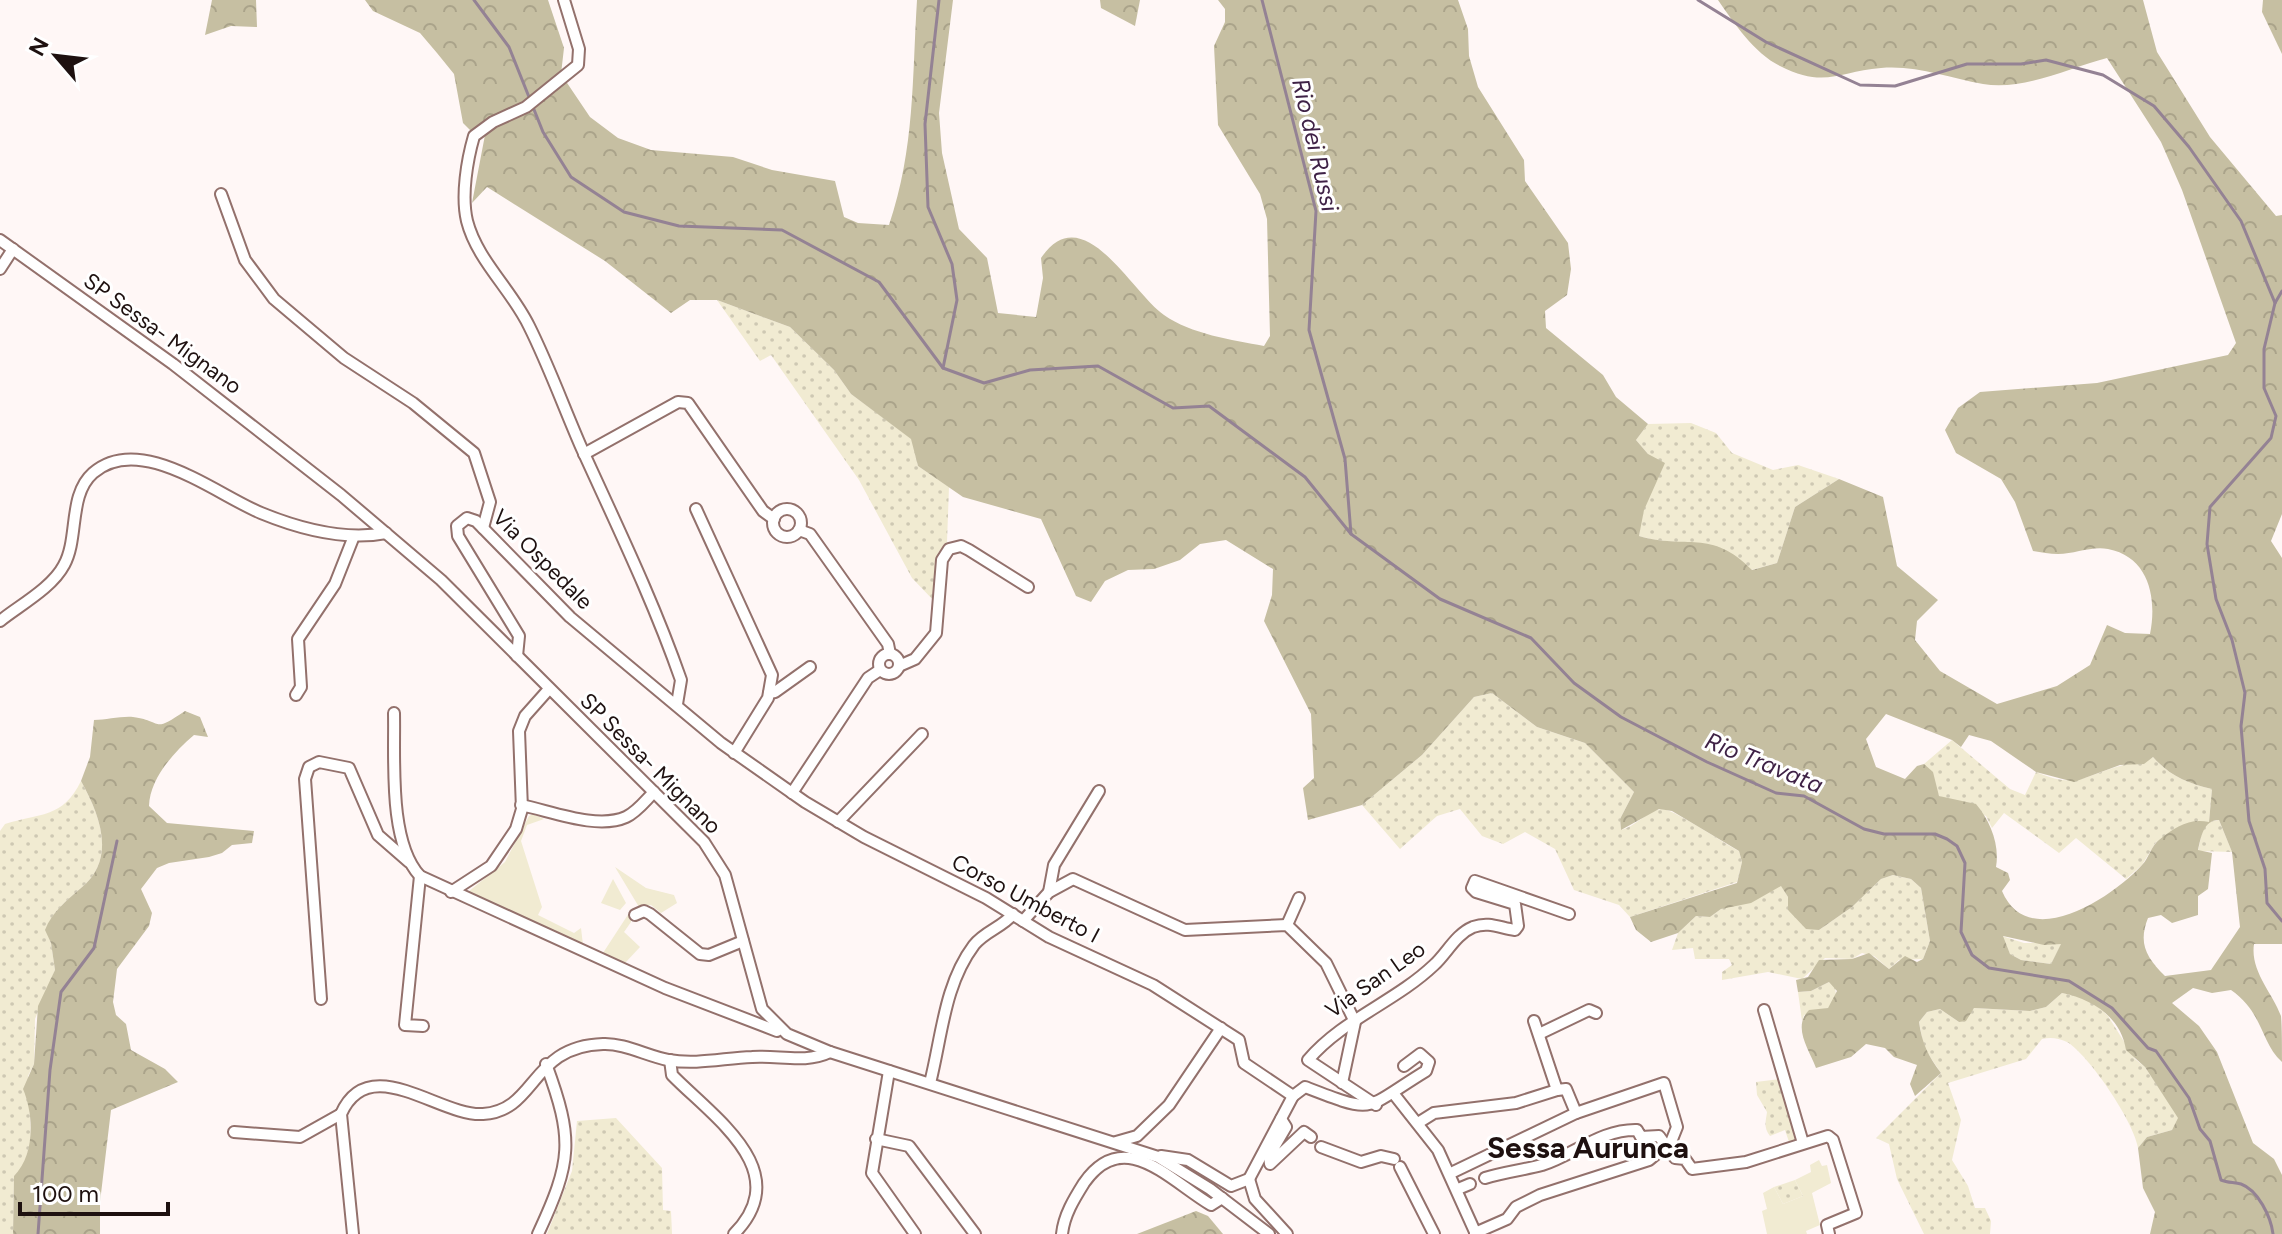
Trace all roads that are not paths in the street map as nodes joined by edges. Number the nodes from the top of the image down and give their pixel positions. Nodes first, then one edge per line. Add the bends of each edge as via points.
1 (564, 0) edge
2 (221, 194) dead end
3 (0, 240) edge
4 (13, 249) junction
5 (0, 269) edge
6 (584, 454) junction
7 (696, 509) dead end
8 (774, 519) junction
9 (483, 528) junction
10 (799, 530) junction
11 (386, 533) junction
12 (354, 536) junction
13 (1028, 587) dead end
14 (0, 621) edge
15 (890, 654) junction
16 (517, 656) junction
17 (899, 666) junction
18 (810, 667) dead end
19 (880, 670) junction
20 (549, 689) junction
21 (769, 693) junction
22 (296, 695) dead end
23 (677, 704) junction
24 (394, 713) dead end
25 (922, 734) dead end
26 (734, 753) junction
27 (1099, 791) dead end
28 (654, 792) junction
29 (792, 793) junction
30 (521, 805) junction
31 (838, 822) junction
32 (409, 862) junction
33 (420, 876) junction
34 (451, 892) junction
35 (1049, 892) junction
36 (1299, 898) dead end
37 (1013, 914) junction
38 (1569, 914) dead end
39 (635, 915) dead end
40 (1023, 921) junction
41 (1287, 925) junction
42 (743, 941) junction
43 (321, 999) dead end
44 (1764, 1010) dead end
45 (1596, 1013) dead end
46 (1534, 1021) dead end
47 (1355, 1022) junction
48 (423, 1026) dead end
49 (1221, 1028) junction
50 (787, 1034) junction
51 (1539, 1034) junction
52 (830, 1052) junction
53 (670, 1060) junction
54 (546, 1064) junction
55 (1404, 1066) dead end
56 (889, 1071) junction
57 (930, 1083) junction
58 (1342, 1083) junction
59 (1557, 1090) junction
60 (1393, 1093) junction
61 (1293, 1096) junction
62 (1376, 1105) junction
63 (1576, 1113) junction
64 (341, 1114) junction
65 (1281, 1119) junction
66 (1418, 1123) junction
67 (234, 1132) dead end
68 (1311, 1137) dead end
69 (876, 1139) junction
70 (1114, 1143) junction
71 (1803, 1143) junction
72 (1667, 1146) junction
73 (1321, 1147) dead end
74 (1158, 1157) junction
75 (1451, 1173) junction
76 (1485, 1178) dead end
77 (1249, 1179) junction
78 (1470, 1184) dead end
79 (1458, 1189) junction
80 (1222, 1198) junction
81 (353, 1234) edge
82 (538, 1234) edge
83 (734, 1234) edge
84 (915, 1234) edge
85 (975, 1234) edge
86 (1062, 1234) edge
87 (1269, 1234) edge
88 (1287, 1234) edge
89 (1434, 1234) edge
90 (1475, 1234) edge
91 (1829, 1234) edge

1 - 6 street via 580,57 566,76 518,112 479,130 466,186 467,219 479,250 531,328
2 - 9 street via 245,260 274,299 344,358 413,403 474,453 490,502
3 - 4 street, SP Sessa- Mignano
4 - 5 street
4 - 11 street, SP Sessa- Mignano via 173,364
6 - 8 street via 678,402 688,403 763,511
6 - 23 street via 624,535 673,658 682,688
7 - 21 street via 769,666
8 - 10 street via 781,535
8 - 10 street via 778,512 793,510
9 - 16 street, Via Ospedale via 467,518 459,523 458,536 519,636
9 - 23 street, Via Ospedale via 550,599
10 - 15 street via 810,534
11 - 12 street
11 - 16 street, SP Sessa- Mignano
12 - 14 street via 274,518 163,465 112,463 93,473 81,491 63,567
12 - 22 street via 335,584 298,639 301,687
13 - 17 street via 961,546 949,549 942,560 936,633 915,659
15 - 17 street
15 - 19 street via 882,657
16 - 20 street, SP Sessa- Mignano
17 - 19 street via 891,674
18 - 21 street
19 - 29 street via 868,678
20 - 28 street, SP Sessa- Mignano
20 - 30 street via 519,731
21 - 26 street
23 - 26 street, Corso Umberto I
24 - 32 street via 398,808
25 - 31 street
26 - 29 street, Corso Umberto I
27 - 35 street via 1054,865
28 - 30 street via 634,812 616,820
28 - 42 street, SP Sessa- Mignano via 720,865
29 - 31 street, Corso Umberto I
30 - 34 street via 520,820 500,856
31 - 37 street, Corso Umberto I
32 - 33 street
32 - 43 street via 378,835 349,768 319,762 309,767 305,779
33 - 34 street
33 - 48 street via 405,1025
34 - 50 street via 665,988
35 - 40 street
35 - 41 street via 1077,880 1185,930
36 - 41 street
37 - 40 street, Corso Umberto I
37 - 57 street via 971,950 952,985
38 - 47 street, Via San Leo via 1475,881 1476,892 1515,904 1515,930 1493,924 1471,928 1424,975
39 - 42 street via 650,914 700,954
40 - 49 street, Corso Umberto I via 1153,985
41 - 47 street via 1326,963
42 - 50 street, SP Sessa- Mignano via 762,1009
44 - 71 street
45 - 51 street via 1589,1010
46 - 51 street
47 - 58 street
47 - 58 street, Via San Leo via 1335,1032 1308,1060
49 - 61 street, Corso Umberto I via 1239,1040 1244,1063
49 - 70 street via 1169,1105 1137,1136
50 - 52 street, SP Sessa- Mignano
51 - 59 street
52 - 53 street via 808,1059
52 - 56 street, SP Sessa- Mignano
53 - 54 street via 604,1044 558,1055
53 - 83 street via 672,1075 739,1141 754,1163 753,1206
54 - 64 street via 520,1099 482,1115 386,1086 355,1096
54 - 82 street via 567,1152 561,1184
55 - 60 street via 1420,1054 1429,1064
56 - 57 street, SP Sessa- Mignano
56 - 69 street
57 - 70 street, SP Sessa- Mignano
58 - 62 street
59 - 63 street via 1566,1089
59 - 66 street via 1516,1103 1434,1113
60 - 62 street
60 - 66 street
61 - 62 street via 1305,1087 1355,1105
61 - 65 street
63 - 72 street via 1664,1083 1677,1130
63 - 75 street
64 - 67 street via 300,1137
64 - 81 street
65 - 68 street via 1286,1127 1269,1156 1270,1164 1304,1132
65 - 77 street
66 - 75 street
69 - 84 street via 872,1173
69 - 85 street via 909,1146
70 - 74 street, SP Sessa- Mignano
71 - 72 street via 1746,1162 1692,1169
71 - 91 street via 1828,1136 1847,1177 1856,1213 1827,1225
72 - 76 street via 1655,1135 1641,1137 1637,1130 1629,1130 1590,1140 1543,1165
72 - 90 street via 1641,1163 1540,1195
73 - 89 street via 1361,1162 1381,1156 1400,1168
74 - 77 street via 1188,1160 1231,1186
74 - 80 street, SP Sessa- Mignano
75 - 79 street
77 - 88 street via 1255,1199
78 - 79 street
79 - 90 street
80 - 86 street via 1211,1205 1150,1166 1113,1157 1086,1181 1068,1210
80 - 87 street, SP Sessa- Mignano

